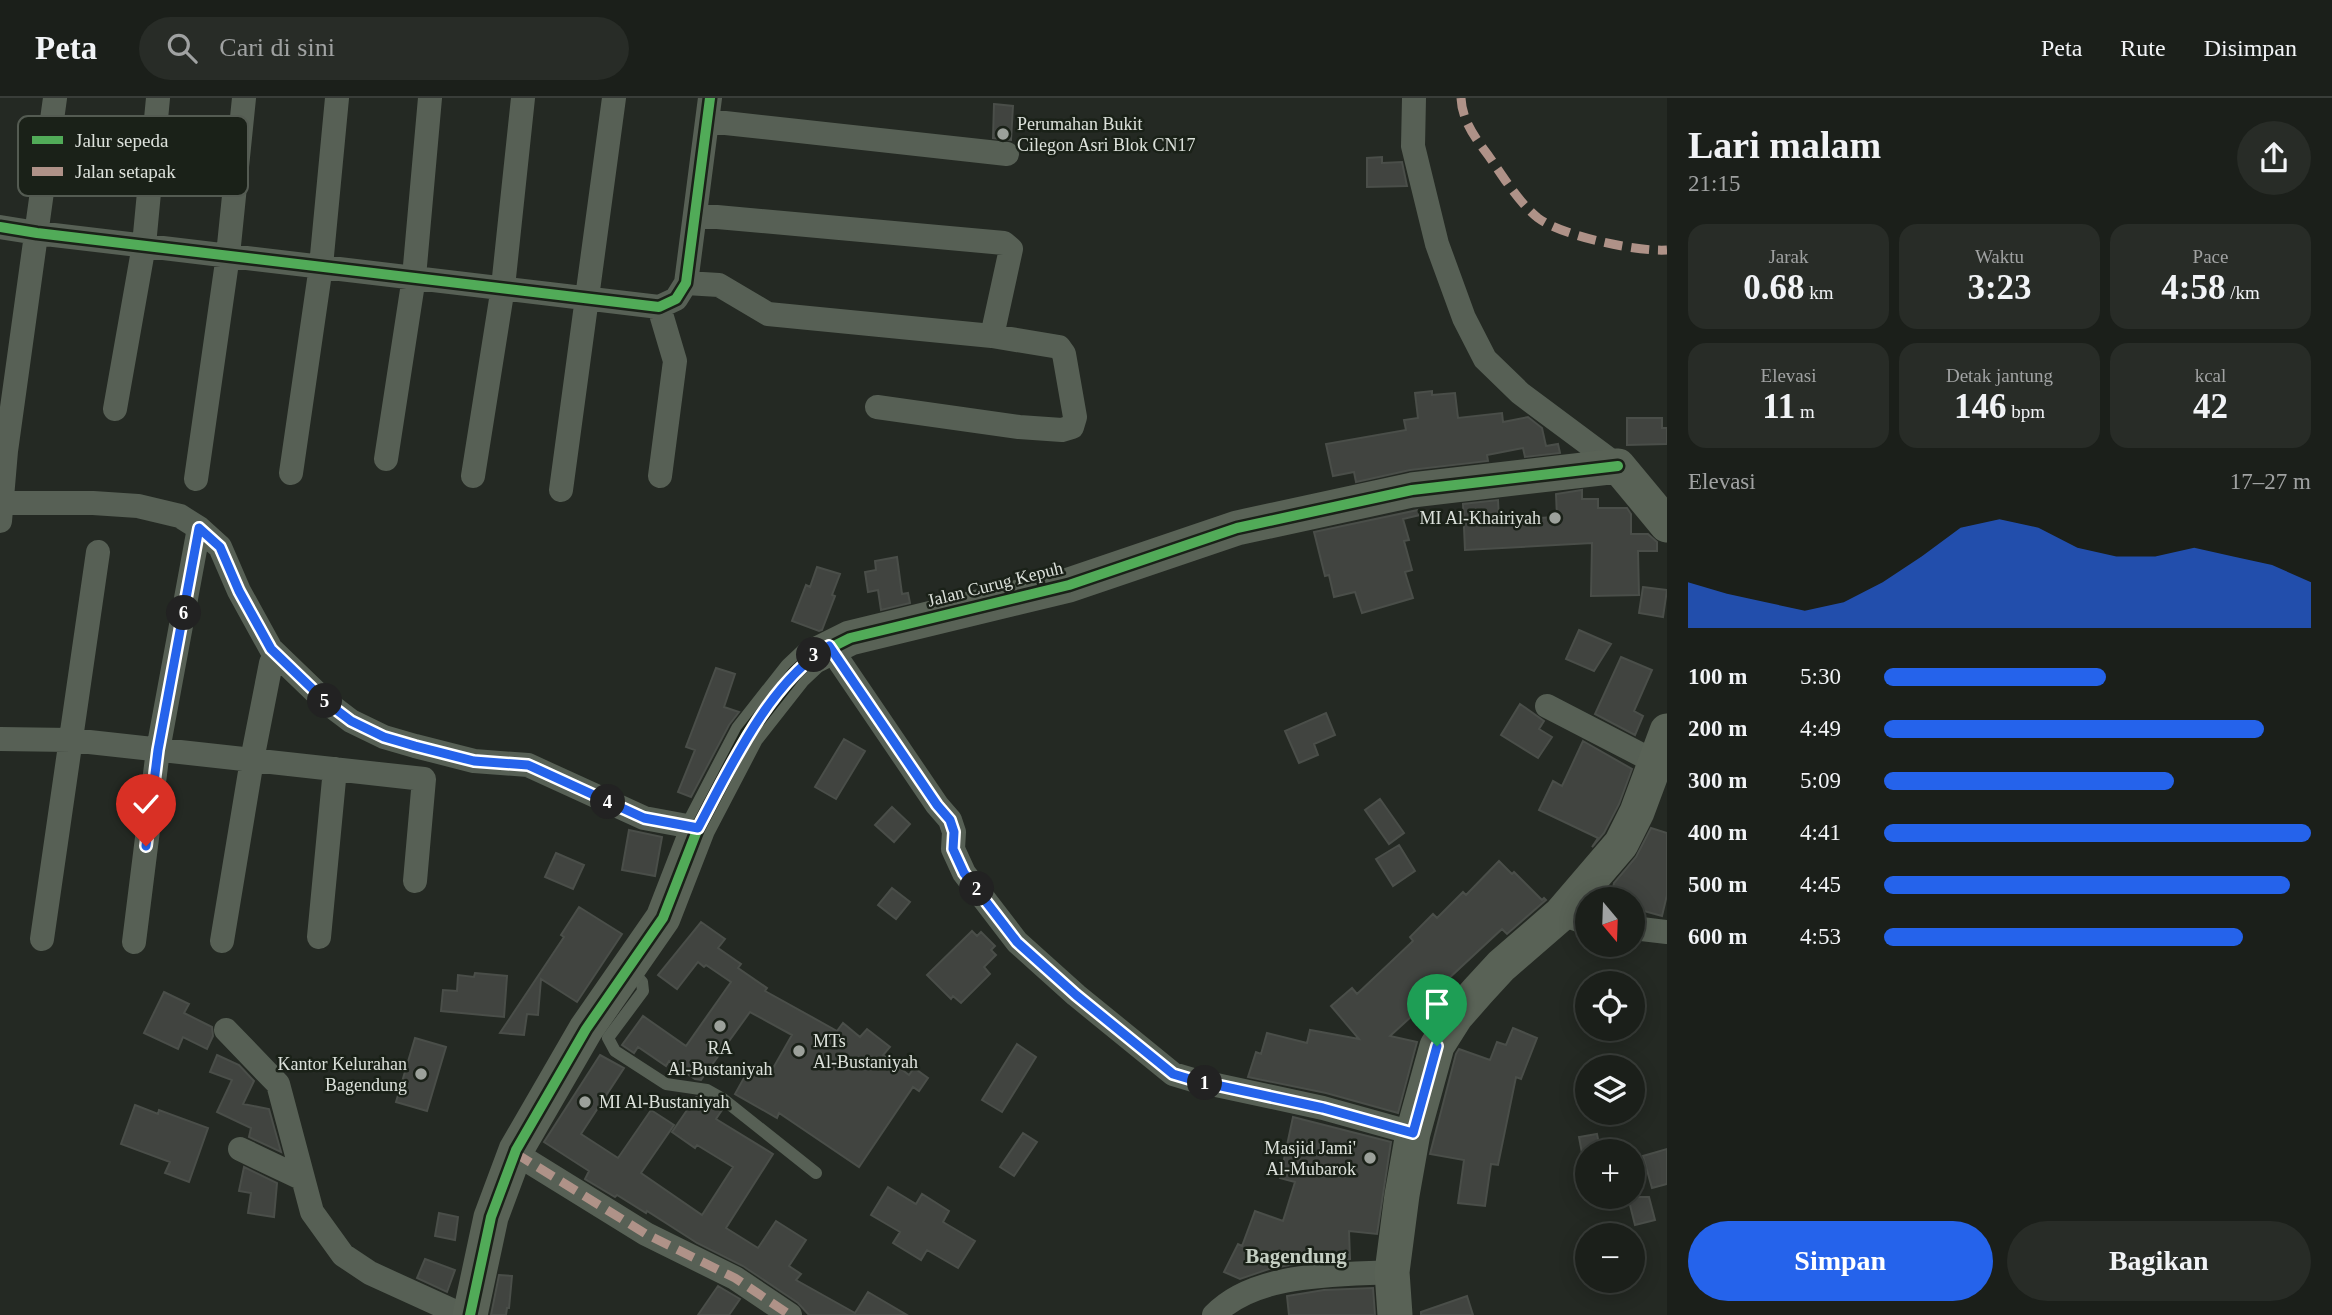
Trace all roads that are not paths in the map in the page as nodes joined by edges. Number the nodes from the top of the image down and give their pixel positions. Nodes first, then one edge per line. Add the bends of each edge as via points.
1 (55, 98) edge
2 (158, 98) edge
3 (244, 98) edge
4 (337, 98) edge
5 (430, 98) edge
6 (523, 98) edge
7 (614, 98) edge
8 (1414, 98) edge
9 (708, 109) edge
10 (53, 116) edge
11 (156, 116) edge
12 (242, 116) edge
13 (1007, 154) dead end
14 (42, 196) edge
15 (149, 196) edge
16 (234, 196) edge
17 (695, 215) junction
18 (0, 226) edge
19 (37, 233) junction
20 (144, 245) junction
21 (228, 255) junction
22 (321, 266) junction
23 (414, 277) junction
24 (686, 283) junction
25 (503, 287) junction
26 (588, 297) junction
27 (659, 307) junction
28 (992, 336) junction
29 (877, 407) dead end
30 (115, 409) dead end
31 (3, 450) edge
32 (386, 459) dead end
33 (1618, 466) junction
34 (290, 473) dead end
35 (473, 476) dead end
36 (660, 476) dead end
37 (196, 479) dead end
38 (561, 491) dead end
39 (1, 509) edge
40 (1667, 525) edge
41 (199, 528) junction
42 (98, 552) dead end
43 (829, 646) junction
44 (271, 663) dead end
45 (1547, 706) dead end
46 (0, 739) edge
47 (71, 740) junction
48 (1662, 747) edge
49 (158, 750) junction
50 (252, 760) junction
51 (335, 769) junction
52 (698, 828) junction
53 (415, 881) dead end
54 (1574, 918) edge
55 (1645, 929) edge
56 (1667, 932) edge
57 (319, 937) dead end
58 (42, 939) dead end
59 (222, 941) dead end
60 (134, 942) dead end
61 (628, 967) junction
62 (226, 1030) dead end
63 (1413, 1133) junction
64 (240, 1149) dead end
65 (515, 1153) junction
66 (816, 1173) dead end
67 (303, 1179) junction
68 (1392, 1272) junction
69 (462, 1315) edge
70 (470, 1315) edge
71 (790, 1315) edge
72 (1214, 1315) edge
73 (1395, 1315) edge

1 - 10 street
2 - 11 street
3 - 12 street
4 - 22 street
5 - 23 street
6 - 25 street
7 - 26 street
8 - 33 street via 1413,146 1437,244 1464,318 1485,359 1520,393
9 - 13 street
9 - 17 street
14 - 19 street
15 - 20 street
16 - 21 street
17 - 24 street
17 - 28 street via 1004,243 1011,248
18 - 19 street
19 - 20 street
19 - 31 street
20 - 21 street
20 - 30 street
21 - 22 street
21 - 37 street
22 - 23 street
22 - 34 street
23 - 25 street
23 - 32 street
24 - 27 street via 676,299
24 - 28 street via 719,285 768,314
25 - 26 street
25 - 35 street
26 - 27 street
26 - 38 street
27 - 36 street via 675,361
28 - 29 street via 1059,347 1075,417 1072,427 1019,427
31 - 39 street
33 - 40 street
33 - 43 street, Jalan Curug Kepuh via 1412,490 1237,528 1069,585
39 - 41 street via 138,506 180,516
41 - 49 street
41 - 52 street via 220,547 271,649 351,721 384,737 474,761 528,765 644,818
42 - 47 street
43 - 52 street, Jalan Curug Kepuh via 795,673 747,734
43 - 63 street via 950,820 953,849 964,873 1017,942 1076,995 1173,1074
44 - 50 street
45 - 48 street
46 - 47 street
47 - 49 street
47 - 58 street
48 - 54 street via 1637,812
49 - 50 street
49 - 60 street
50 - 51 street
50 - 59 street
51 - 53 street via 424,779
51 - 57 street
52 - 61 street, Jalan Curug Kepuh via 663,918
54 - 63 street via 1500,966 1456,1016 1437,1046
55 - 56 street
61 - 65 street, Jalan Curug Kepuh via 586,1029
61 - 66 lane via 642,982 643,991 608,1038 615,1051 666,1083 707,1090 723,1099
62 - 67 street via 278,1084
63 - 68 street
64 - 67 street
65 - 70 street, Jalan Curug Kepuh via 491,1217
65 - 71 street via 646,1234 735,1278
67 - 69 street via 312,1212 343,1255 370,1273
68 - 72 street via 1274,1283
68 - 73 street

